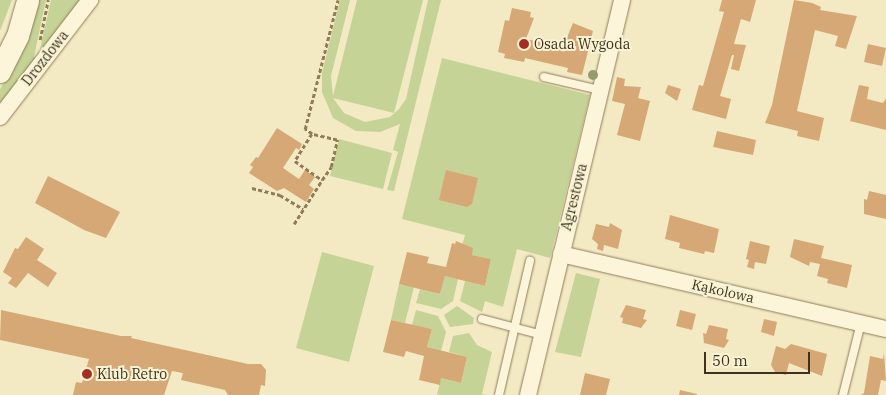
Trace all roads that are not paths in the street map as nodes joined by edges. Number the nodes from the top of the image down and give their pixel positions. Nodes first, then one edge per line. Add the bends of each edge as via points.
1 (28, 0) edge
2 (90, 0) edge
3 (622, 0) edge
4 (0, 72) edge
5 (544, 77) dead end
6 (600, 90) junction
7 (0, 117) edge
8 (561, 254) junction
9 (530, 261) dead end
10 (482, 319) dead end
11 (861, 323) junction
12 (514, 328) junction
13 (886, 329) edge
14 (542, 336) junction
15 (499, 395) edge
16 (528, 395) edge
17 (843, 395) edge

1 - 4 main road via 18,36
2 - 7 street, Drozdowa
3 - 6 street, Agrestowa
5 - 6 lane
6 - 8 street, Agrestowa
8 - 11 street, Kąkolowa
8 - 14 street, Agrestowa
9 - 12 lane
10 - 12 lane
11 - 13 street, Kąkolowa
11 - 17 lane
12 - 14 lane
12 - 15 lane
14 - 16 street, Agrestowa

